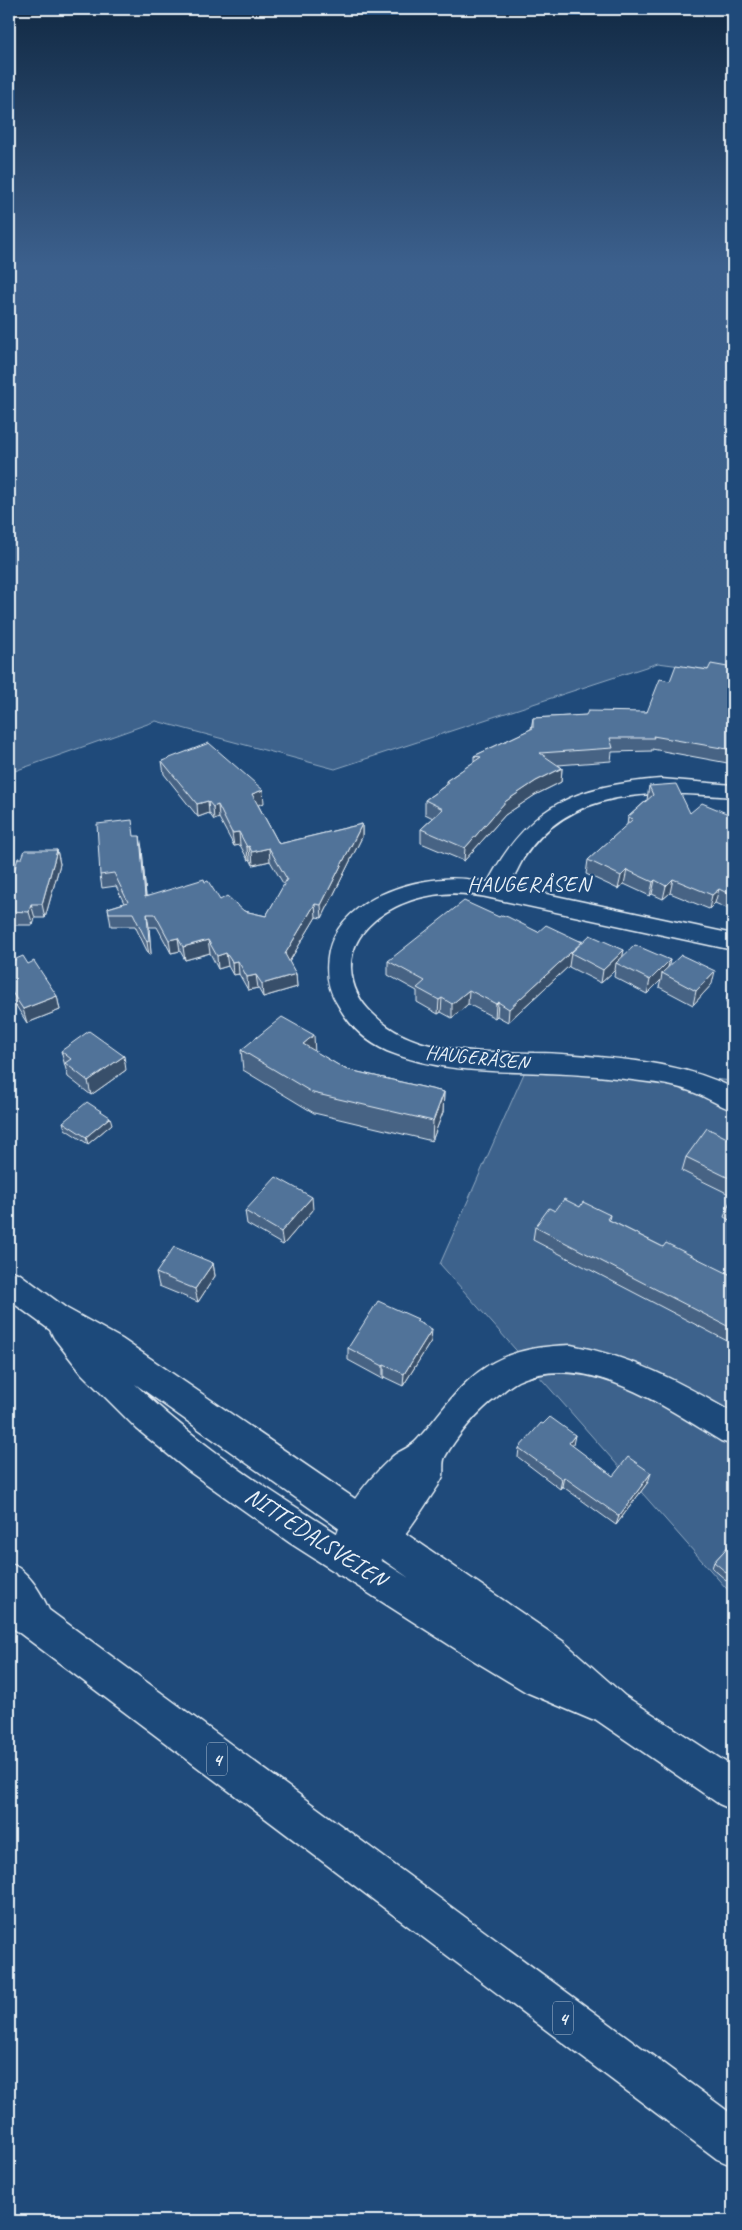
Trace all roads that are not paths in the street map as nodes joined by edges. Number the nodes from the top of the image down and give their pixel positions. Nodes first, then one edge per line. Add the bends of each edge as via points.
1 (733, 791) edge
2 (495, 891) junction
3 (733, 942) edge
4 (733, 1100) edge
5 (9, 1283) edge
6 (55, 1317) junction
7 (733, 1430) edge
8 (370, 1530) junction
9 (349, 1562) junction
10 (9, 1580) edge
11 (9, 1603) edge
12 (24, 1622) edge
13 (612, 1709) junction
14 (733, 1790) edge
15 (733, 2144) edge

1 - 2 main road via 662,784 589,797 549,817 531,832 501,874
2 - 3 main road, HAUGERÅSEN
2 - 4 main road, HAUGERÅSEN via 460,886 424,888 398,896 357,922 343,940 338,979 345,998 379,1036 402,1047 437,1056 648,1072 683,1078
5 - 6 main road, NITTEDALSVEIEN
6 - 8 main road, NITTEDALSVEIEN via 112,1348
6 - 9 main road, NITTEDALSVEIEN via 93,1364 172,1439
7 - 8 main road via 633,1375 595,1361 560,1357 540,1359 504,1371 473,1396 427,1454 426,1475
8 - 9 main road via 368,1549
8 - 13 main road, NITTEDALSVEIEN via 551,1654
9 - 13 main road, NITTEDALSVEIEN via 539,1679
10 - 12 main road, 4
11 - 12 main road, 4
12 - 15 main road, 4
13 - 14 main road, NITTEDALSVEIEN

